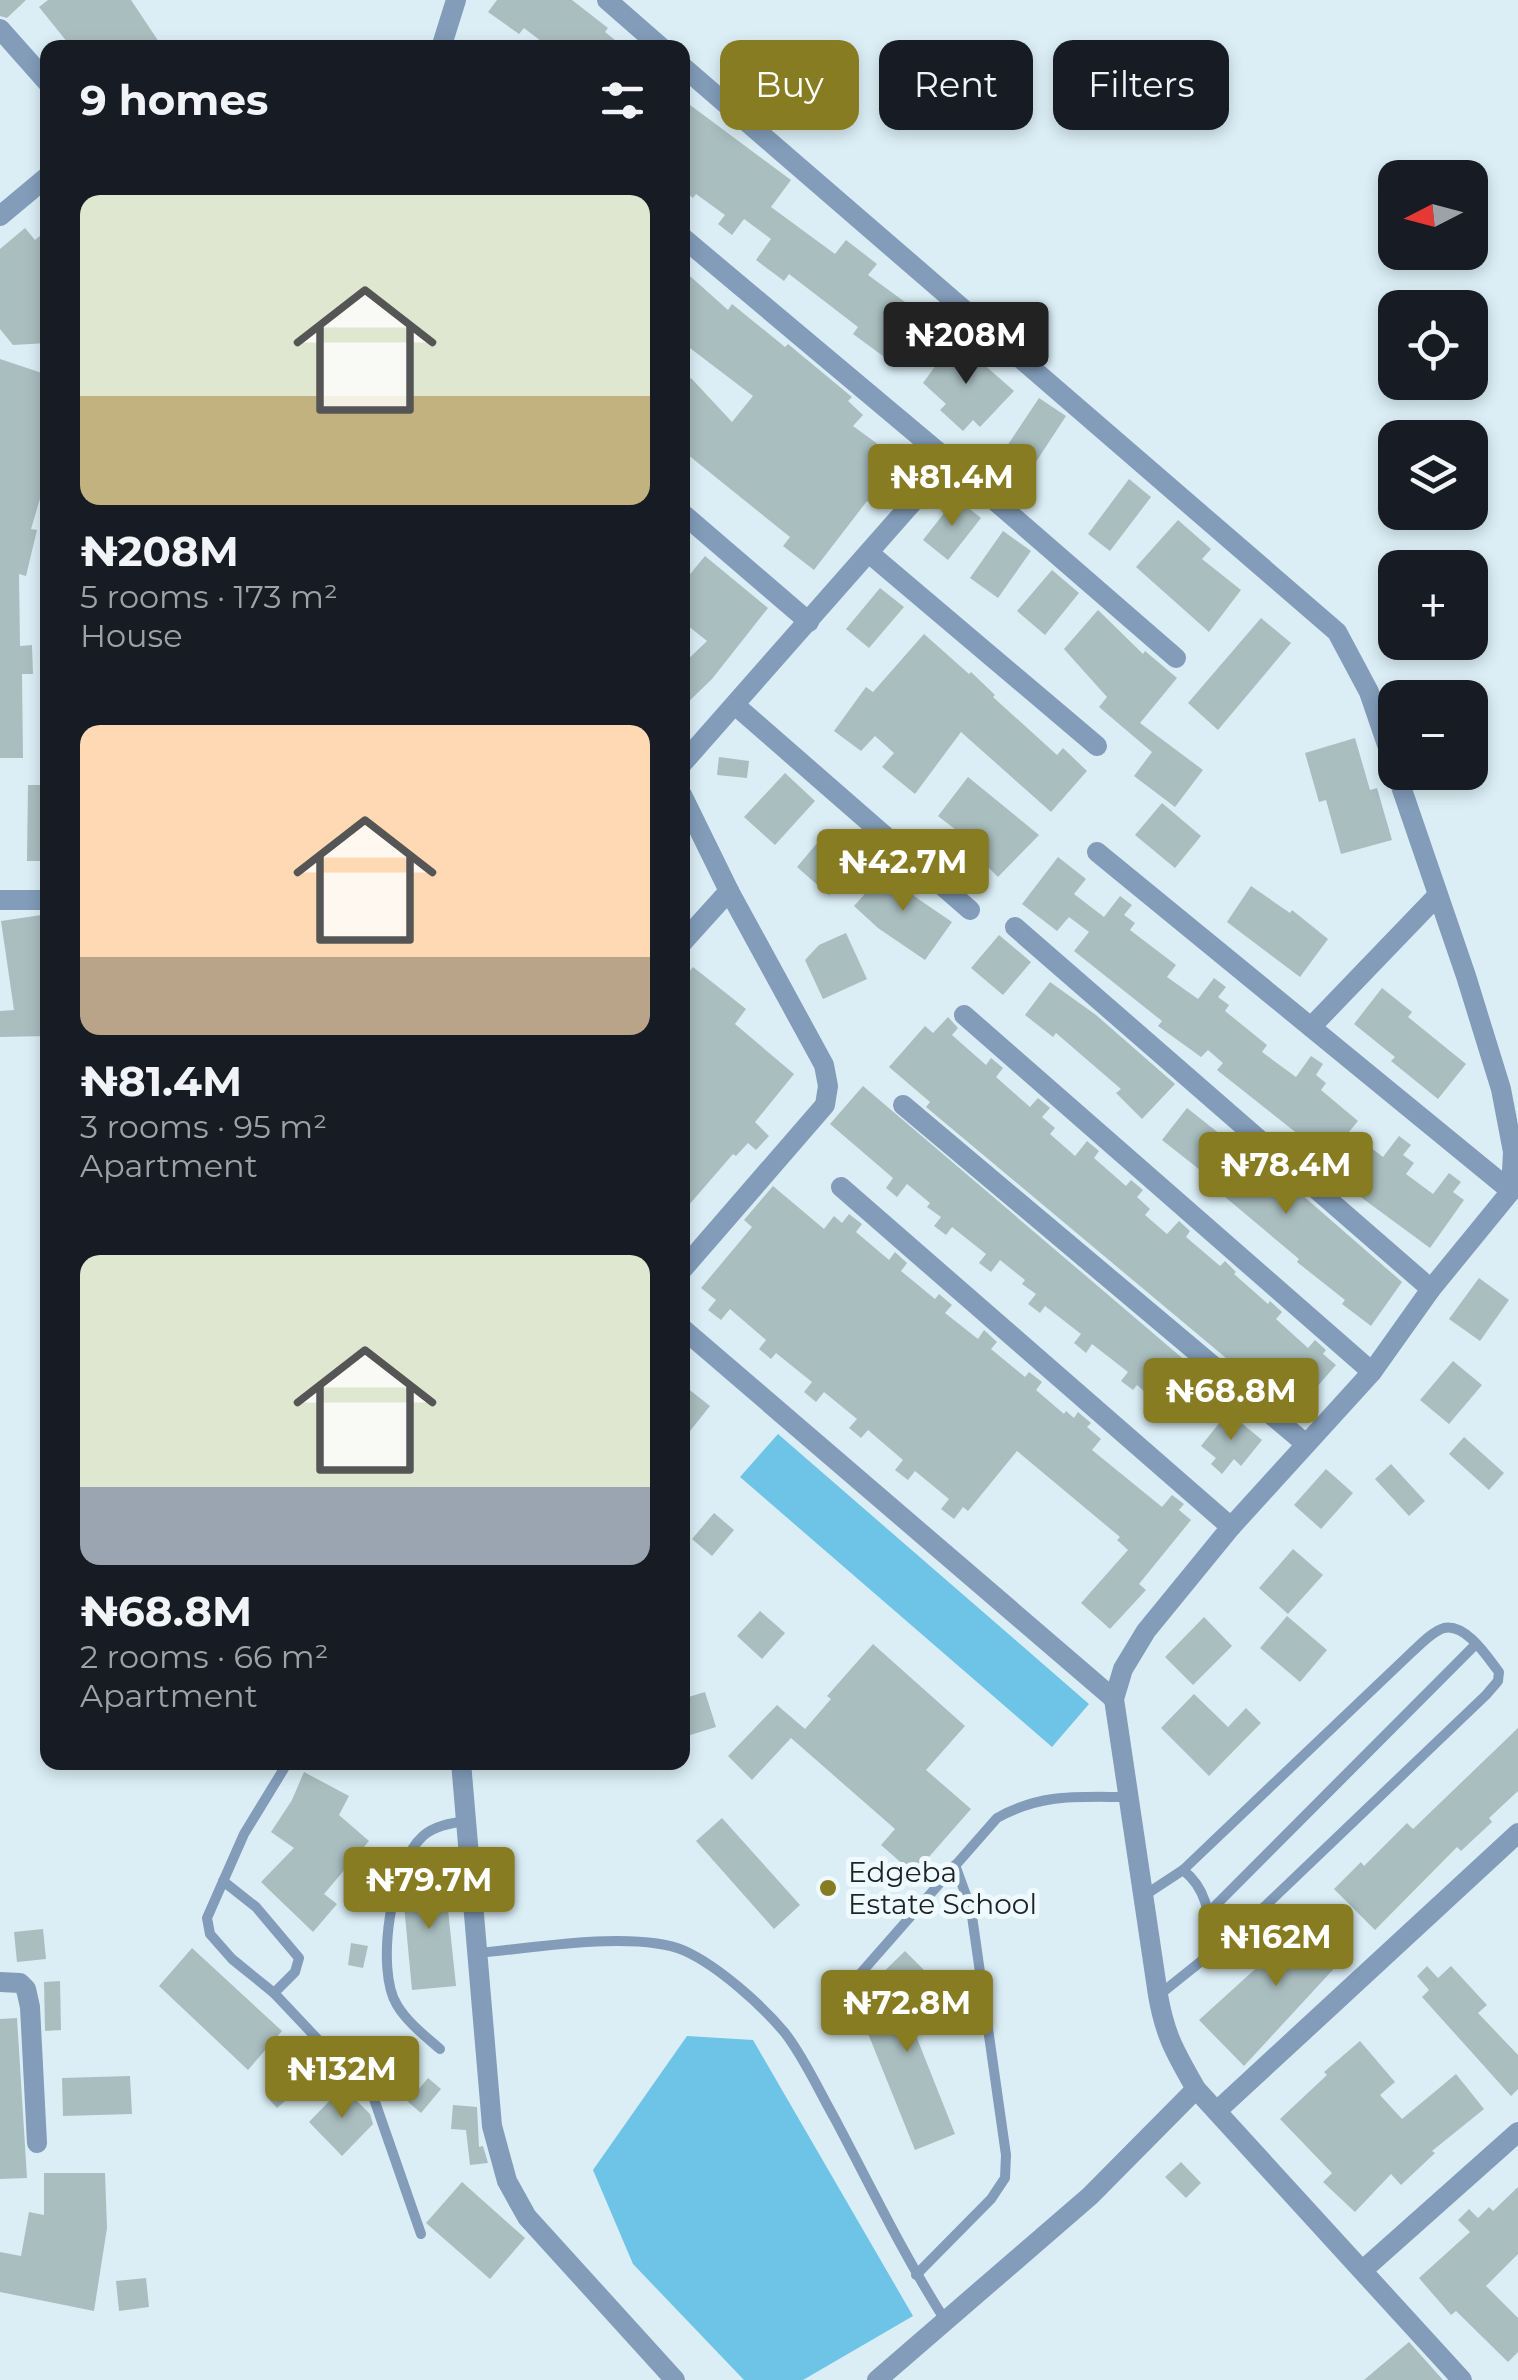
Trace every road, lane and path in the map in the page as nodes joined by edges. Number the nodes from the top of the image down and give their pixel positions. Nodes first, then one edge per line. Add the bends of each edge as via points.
1 (456, 0) edge
2 (607, 0) edge
3 (0, 29) edge
4 (444, 40) edge
5 (653, 40) edge
6 (40, 73) edge
7 (690, 73) edge
8 (40, 183) edge
9 (0, 216) edge
10 (690, 244) edge
11 (948, 461) junction
12 (690, 521) edge
13 (869, 553) junction
14 (808, 622) junction
15 (1176, 658) dead end
16 (735, 705) junction
17 (1378, 718) edge
18 (1098, 746) dead end
19 (690, 755) edge
20 (1403, 790) edge
21 (690, 811) edge
22 (1097, 852) dead end
23 (729, 891) junction
24 (1438, 895) junction
25 (0, 900) edge
26 (40, 900) edge
27 (970, 910) dead end
28 (1015, 926) dead end
29 (690, 933) edge
30 (964, 1015) dead end
31 (1311, 1027) junction
32 (903, 1105) dead end
33 (841, 1187) dead end
34 (1510, 1191) junction
35 (690, 1261) edge
36 (1431, 1289) junction
37 (690, 1335) edge
38 (1372, 1372) junction
39 (1306, 1444) junction
40 (1231, 1528) junction
41 (1476, 1644) junction
42 (1114, 1699) junction
43 (283, 1770) edge
44 (462, 1770) edge
45 (1130, 1796) junction
46 (467, 1821) junction
47 (1518, 1833) edge
48 (954, 1865) junction
49 (1183, 1870) junction
50 (223, 1881) junction
51 (1146, 1895) junction
52 (1208, 1912) junction
53 (1212, 1952) junction
54 (480, 1953) junction
55 (0, 1982) edge
56 (854, 1982) dead end
57 (274, 1992) junction
58 (1158, 1995) junction
59 (440, 2049) dead end
60 (1196, 2089) junction
61 (1218, 2110) junction
62 (1518, 2132) edge
63 (37, 2143) dead end
64 (420, 2234) dead end
65 (1363, 2270) junction
66 (916, 2275) junction
67 (945, 2320) junction
68 (675, 2380) edge
69 (877, 2380) edge
70 (1462, 2380) edge

1 - 4 street
2 - 5 street
3 - 6 street
7 - 17 street via 1336,632
8 - 9 street
10 - 11 street
11 - 13 street
11 - 15 street
12 - 14 street
13 - 14 street
13 - 18 street
14 - 16 street
16 - 19 street
16 - 27 street
20 - 24 street
21 - 23 street
22 - 31 street
23 - 29 street
23 - 35 street via 824,1064 828,1086 825,1105
24 - 31 street
24 - 34 street via 1500,1090 1513,1152
25 - 26 street
28 - 36 street
30 - 38 street
31 - 34 street
32 - 39 street
33 - 40 street
34 - 36 street
36 - 38 street
37 - 42 street
38 - 39 street
39 - 40 street
40 - 42 street via 1146,1632
41 - 49 lane via 1452,1627 1440,1629
41 - 52 lane
41 - 53 lane via 1500,1672 1498,1681
42 - 45 street
43 - 50 lane
44 - 46 street
45 - 48 lane via 1024,1804 997,1818
45 - 51 street
46 - 54 street
46 - 59 lane via 423,1836 402,1864 391,1900 387,1957 395,2003
47 - 61 street
48 - 56 lane
48 - 66 lane via 971,1909 1005,2178
49 - 51 lane
49 - 52 lane via 1198,1882
50 - 57 lane via 208,1918 210,1934
50 - 57 lane via 256,1907 299,1958 295,1972
51 - 58 street
52 - 53 lane
53 - 58 lane
54 - 66 lane via 650,1943 684,1950 728,1979 784,2033
54 - 68 street via 492,2126 507,2181 527,2217
55 - 63 street via 20,1982 26,1989
57 - 64 lane via 374,2098
58 - 60 street via 1164,2029
60 - 61 street
60 - 67 street via 1090,2196
61 - 65 street
62 - 65 street
65 - 70 street
66 - 67 lane
67 - 69 street

